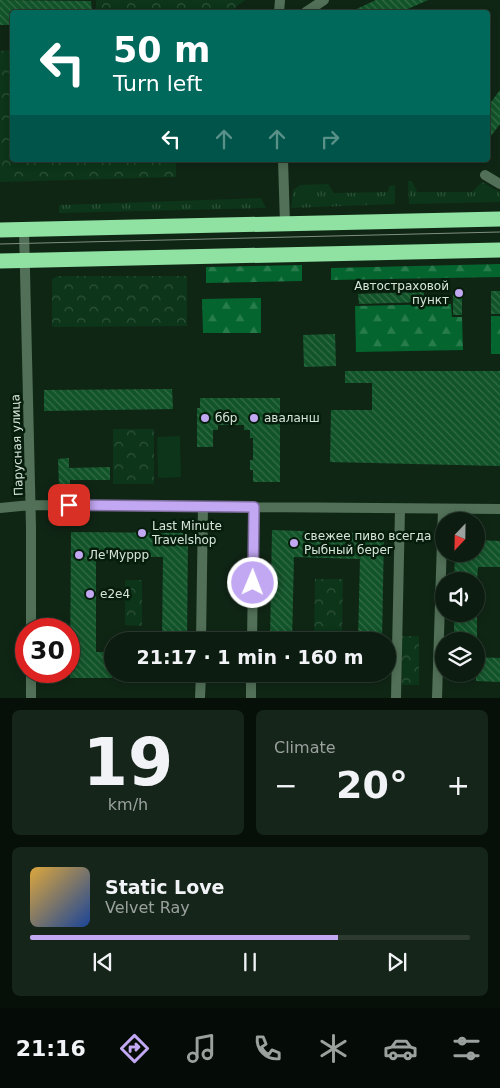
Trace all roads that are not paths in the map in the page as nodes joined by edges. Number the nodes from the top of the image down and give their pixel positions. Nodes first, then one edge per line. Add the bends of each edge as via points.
1 (324, 0) edge
2 (309, 10) edge
3 (283, 162) edge
4 (485, 175) dead end
5 (500, 184) edge
6 (500, 219) edge
7 (285, 224) junction
8 (24, 229) junction
9 (0, 230) edge
10 (500, 250) edge
11 (0, 261) edge
12 (25, 261) junction
13 (31, 505) junction
14 (203, 506) junction
15 (254, 507) junction
16 (0, 508) edge
17 (400, 509) junction
18 (443, 509) junction
19 (500, 509) edge
20 (31, 618) edge
21 (201, 632) edge
22 (252, 632) edge
23 (201, 682) edge
24 (251, 682) edge
25 (31, 683) edge
26 (31, 698) edge
27 (200, 698) edge
28 (251, 698) edge
29 (396, 698) edge
30 (437, 698) edge

1 - 2 street
3 - 7 street
4 - 5 street
6 - 7 highway
7 - 8 highway
8 - 9 highway
8 - 12 street, Парусная улица
10 - 12 highway
11 - 12 highway
12 - 13 street, Парусная улица
13 - 14 street
13 - 16 street
13 - 20 street, Парусная улица
14 - 15 street
14 - 21 street
15 - 17 street
15 - 22 street
17 - 18 street
17 - 29 street
18 - 19 street
18 - 30 street
23 - 27 street
24 - 28 street
25 - 26 street

